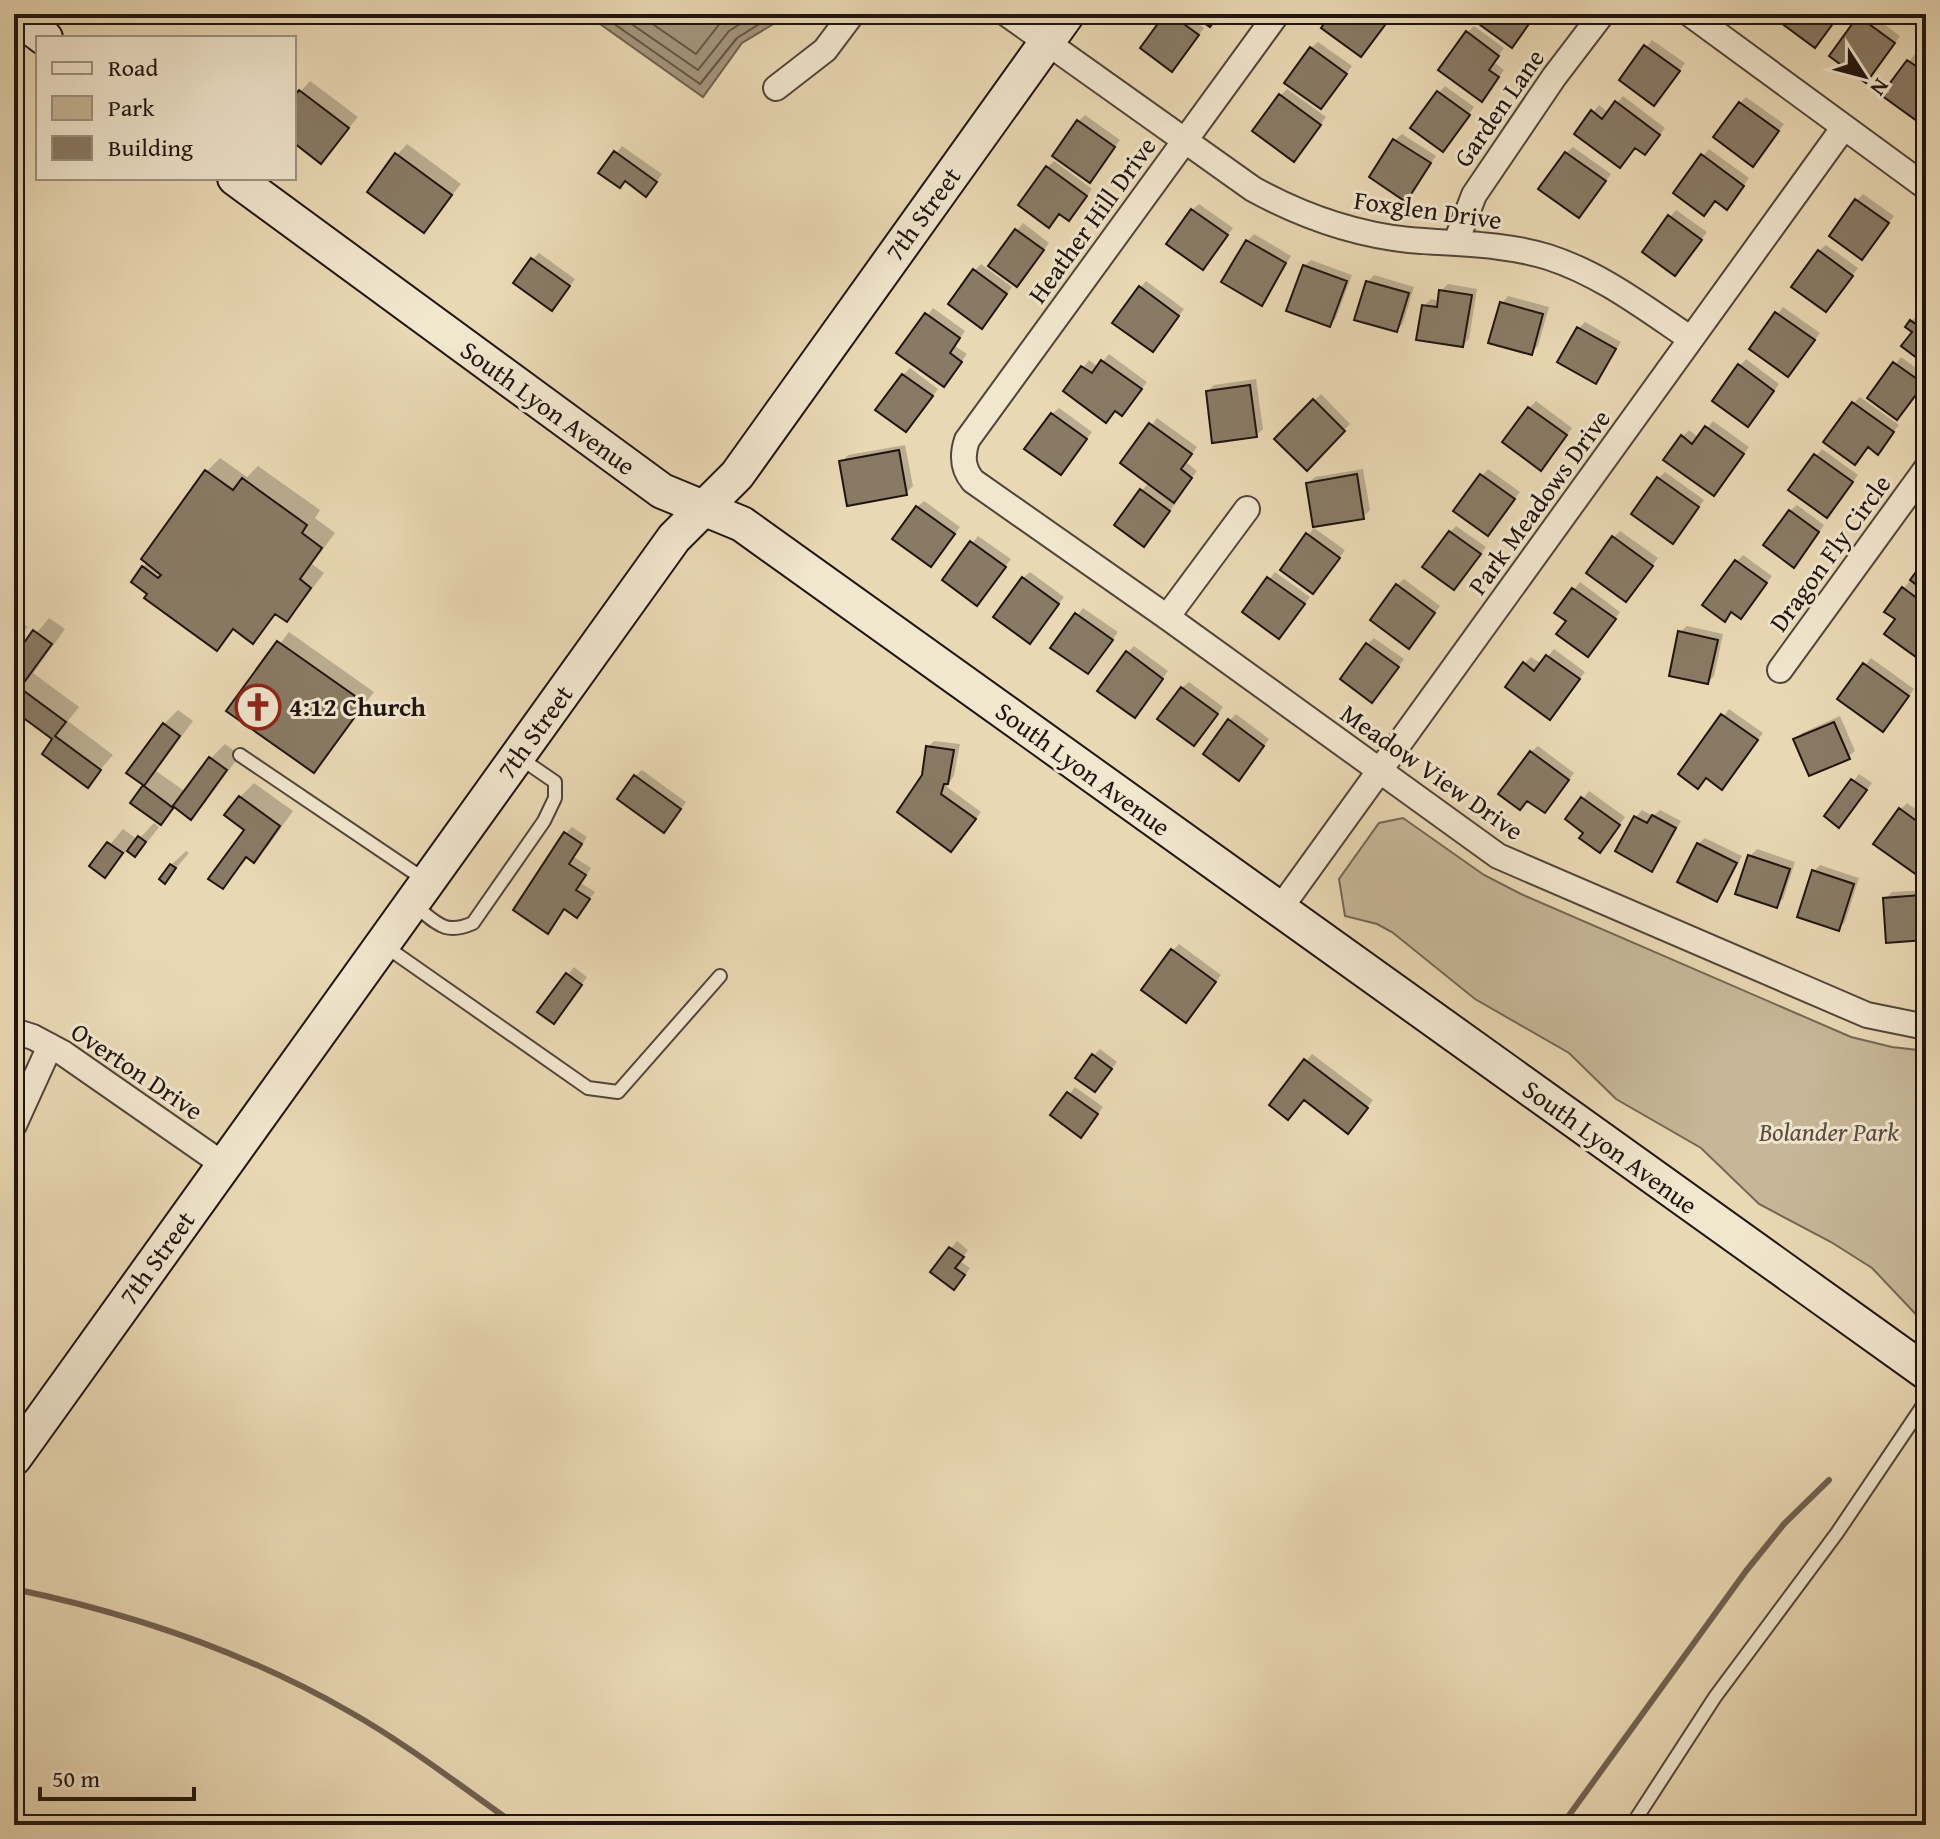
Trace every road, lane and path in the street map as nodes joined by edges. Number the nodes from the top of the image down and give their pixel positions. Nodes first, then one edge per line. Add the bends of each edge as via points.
1 (852, 14) edge
2 (1007, 14) edge
3 (1067, 14) edge
4 (1277, 14) edge
5 (1602, 14) edge
6 (1690, 14) edge
7 (14, 15) edge
8 (42, 36) edge
9 (1046, 43) junction
10 (776, 88) dead end
11 (1844, 127) junction
12 (1185, 141) junction
13 (238, 180) edge
14 (1926, 187) edge
15 (1456, 242) junction
16 (1691, 339) junction
17 (964, 463) joint
18 (1926, 469) edge
19 (704, 509) junction
20 (1247, 509) dead end
21 (1167, 617) junction
22 (1780, 670) dead end
23 (240, 755) dead end
24 (517, 756) junction
25 (1379, 771) junction
26 (420, 892) junction
27 (1279, 910) junction
28 (383, 944) junction
29 (720, 976) dead end
30 (1926, 1027) edge
31 (14, 1031) edge
32 (50, 1046) junction
33 (14, 1125) edge
34 (224, 1165) junction
35 (1926, 1372) edge
36 (1926, 1401) edge
37 (14, 1458) edge
38 (1632, 1825) edge

1 - 10 street via 825,50
2 - 9 street, Foxglen Drive
3 - 9 street, 7th Street
4 - 12 street, Heather Hill Drive
5 - 15 street, Garden Lane via 1474,195
6 - 11 street
7 - 8 street
9 - 12 street, Foxglen Drive
9 - 19 street, 7th Street via 737,475
11 - 14 street
11 - 16 street, Park Meadows Drive
12 - 15 street, Foxglen Drive via 1290,209 1368,234
12 - 17 street, Heather Hill Drive via 967,440
13 - 19 street, South Lyon Avenue via 662,491
15 - 16 street, Foxglen Drive via 1547,257 1586,272
16 - 25 street, Park Meadows Drive
17 - 21 street, Meadow View Drive via 973,481
18 - 22 street, Dragon Fly Circle
19 - 24 street, 7th Street via 674,538
19 - 27 street, South Lyon Avenue via 742,524
20 - 21 street
21 - 25 street, Meadow View Drive
23 - 26 lane
24 - 26 street, 7th Street
24 - 26 lane via 555,782 555,798 473,923 456,931 442,927
25 - 27 street, Park Meadows Drive
25 - 30 street, Meadow View Drive via 1498,856 1867,1015
26 - 28 street, 7th Street
27 - 35 street, South Lyon Avenue
28 - 29 lane via 588,1088 618,1092
28 - 34 street, 7th Street
31 - 32 street, Overton Drive
32 - 33 street
32 - 34 street, Overton Drive
34 - 37 street, 7th Street
36 - 38 lane via 1837,1533 1715,1697

